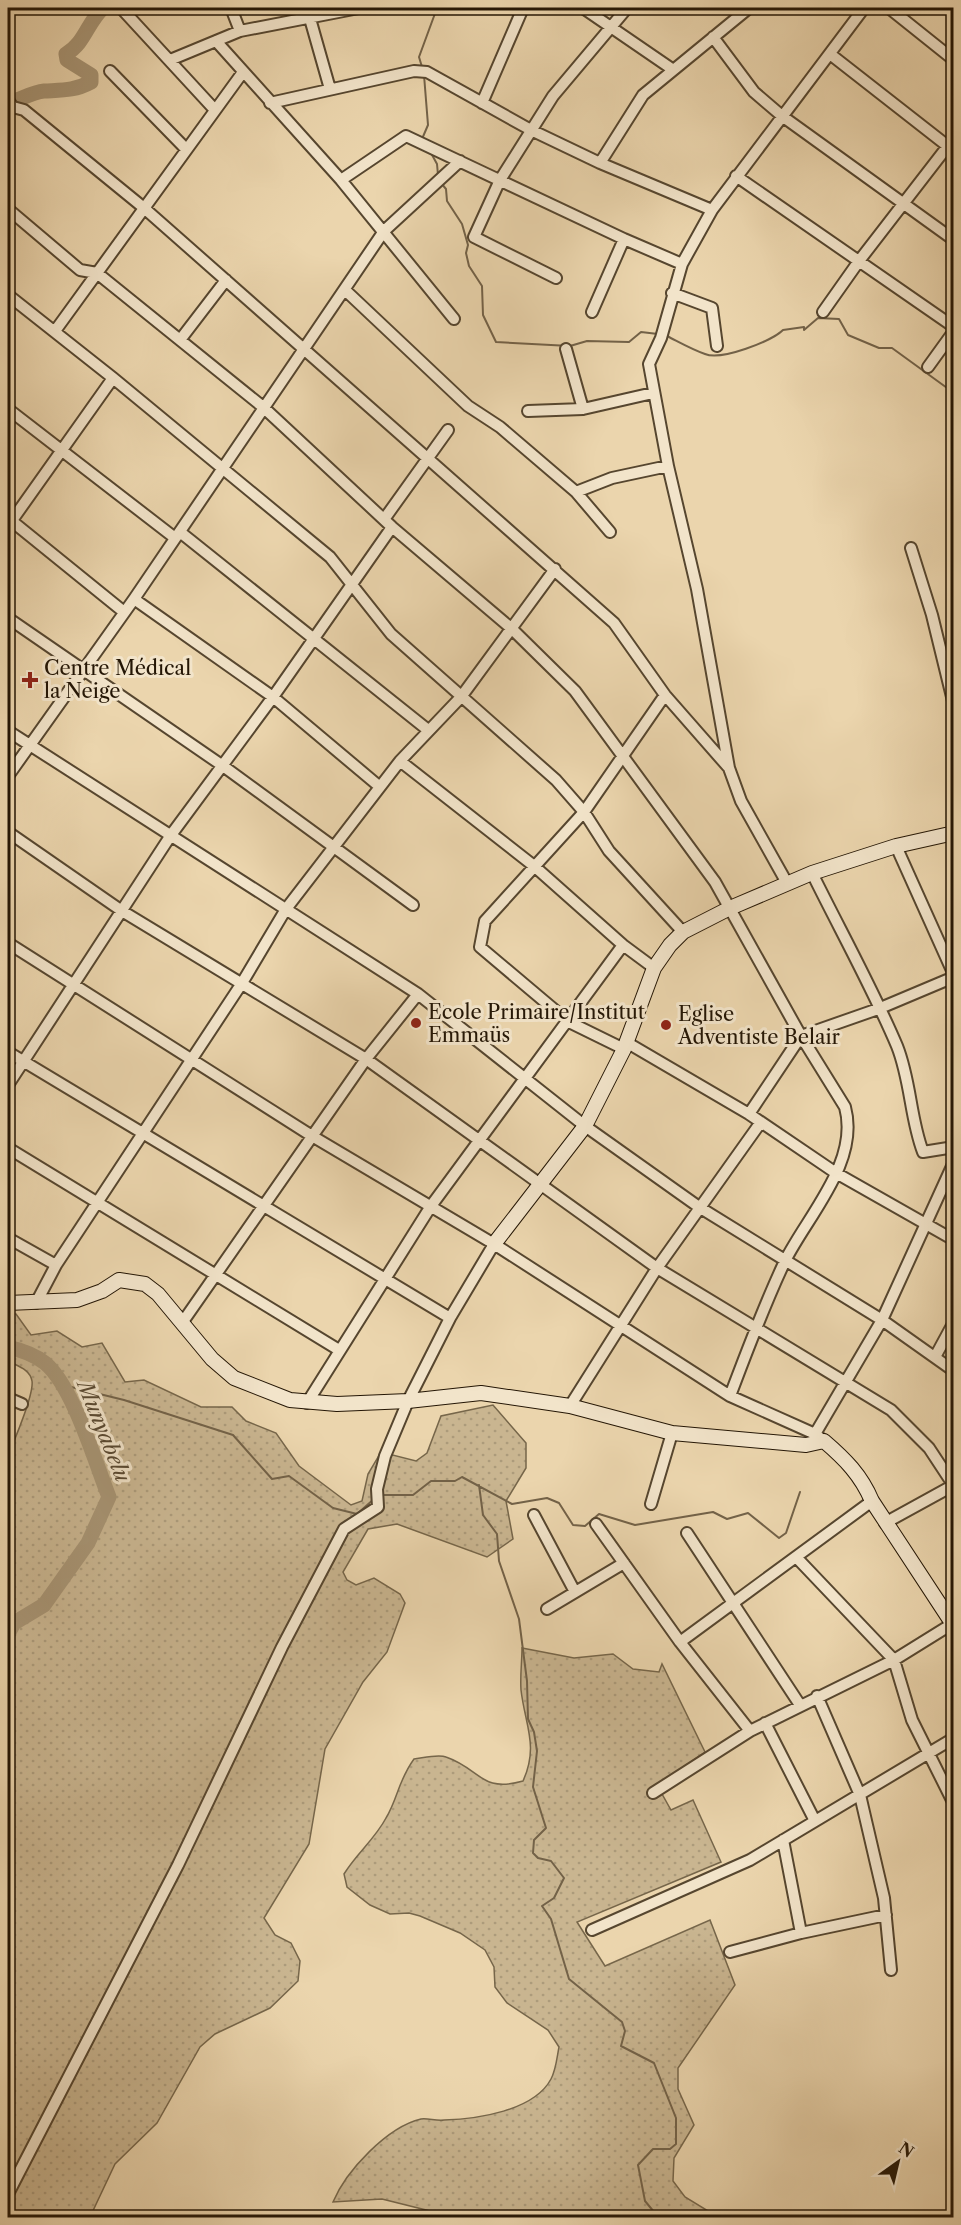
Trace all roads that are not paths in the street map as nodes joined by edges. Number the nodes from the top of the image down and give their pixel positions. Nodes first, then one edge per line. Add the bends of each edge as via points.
1 (122, 8) edge
2 (231, 8) edge
3 (359, 8) edge
4 (523, 8) edge
5 (583, 8) edge
6 (627, 8) edge
7 (749, 8) edge
8 (864, 8) edge
9 (889, 8) edge
10 (308, 13) edge
11 (611, 27) junction
12 (240, 31) junction
13 (713, 37) junction
14 (216, 41) junction
15 (830, 54) junction
16 (170, 60) junction
17 (954, 60) edge
18 (672, 69) junction
19 (110, 71) dead end
20 (243, 72) junction
21 (330, 89) junction
22 (10, 103) edge
23 (270, 103) junction
24 (482, 103) junction
25 (215, 110) junction
26 (782, 116) junction
27 (531, 130) junction
28 (952, 145) edge
29 (185, 148) junction
30 (460, 161) junction
31 (600, 163) junction
32 (736, 176) junction
33 (341, 180) junction
34 (500, 180) junction
35 (904, 202) junction
36 (144, 208) junction
37 (8, 209) edge
38 (712, 210) junction
39 (384, 231) junction
40 (624, 239) junction
41 (954, 240) edge
42 (859, 261) junction
43 (682, 264) junction
44 (97, 273) junction
45 (556, 278) dead end
46 (226, 280) junction
47 (345, 290) junction
48 (672, 293) junction
49 (8, 295) edge
50 (592, 312) dead end
51 (824, 312) dead end
52 (454, 320) dead end
53 (954, 329) edge
54 (55, 331) junction
55 (180, 340) junction
56 (717, 346) dead end
57 (566, 349) dead end
58 (303, 350) junction
59 (928, 367) dead end
60 (113, 378) junction
61 (653, 393) junction
62 (263, 407) junction
63 (8, 409) edge
64 (583, 409) junction
65 (528, 411) dead end
66 (448, 430) dead end
67 (61, 451) junction
68 (428, 459) junction
69 (668, 466) junction
70 (221, 468) junction
71 (576, 492) junction
72 (9, 522) edge
73 (389, 523) junction
74 (610, 532) dead end
75 (177, 535) junction
76 (911, 548) dead end
77 (555, 569) junction
78 (353, 584) junction
79 (134, 599) junction
80 (124, 612) junction
81 (8, 618) edge
82 (513, 629) junction
83 (314, 640) junction
84 (83, 672) junction
85 (665, 695) junction
86 (273, 697) junction
87 (461, 697) junction
88 (954, 705) edge
89 (428, 730) junction
90 (8, 731) edge
91 (27, 746) junction
92 (623, 756) junction
93 (400, 761) junction
94 (223, 766) junction
95 (729, 768) junction
96 (8, 776) edge
97 (380, 786) junction
98 (584, 812) junction
99 (8, 832) edge
100 (954, 833) edge
101 (171, 835) junction
102 (896, 846) junction
103 (333, 847) junction
104 (534, 866) junction
105 (812, 873) junction
106 (787, 883) junction
107 (413, 905) dead end
108 (730, 908) junction
109 (286, 909) junction
110 (122, 911) junction
111 (683, 932) junction
112 (8, 943) edge
113 (623, 945) junction
114 (654, 968) junction
115 (954, 976) edge
116 (242, 984) junction
117 (74, 986) junction
118 (418, 994) junction
119 (878, 1009) junction
120 (568, 1022) junction
121 (801, 1036) junction
122 (625, 1045) junction
123 (8, 1052) edge
124 (191, 1058) junction
125 (366, 1059) junction
126 (24, 1062) junction
127 (524, 1078) junction
128 (8, 1085) edge
129 (749, 1114) junction
130 (761, 1122) junction
131 (585, 1126) junction
132 (143, 1134) junction
133 (312, 1136) junction
134 (478, 1140) junction
135 (954, 1147) edge
136 (8, 1148) edge
137 (954, 1162) edge
138 (836, 1173) junction
139 (540, 1186) junction
140 (97, 1203) junction
141 (431, 1206) junction
142 (264, 1207) junction
143 (699, 1207) junction
144 (926, 1224) junction
145 (8, 1238) edge
146 (954, 1240) edge
147 (494, 1244) junction
148 (786, 1260) junction
149 (56, 1265) junction
150 (657, 1268) junction
151 (215, 1275) junction
152 (387, 1279) junction
153 (8, 1303) edge
154 (36, 1303) junction
155 (450, 1318) junction
156 (882, 1320) junction
157 (954, 1322) edge
158 (182, 1323) junction
159 (619, 1327) junction
160 (756, 1328) junction
161 (339, 1350) junction
162 (935, 1357) junction
163 (954, 1371) edge
164 (846, 1380) junction
165 (730, 1396) junction
166 (8, 1398) edge
167 (408, 1401) junction
168 (308, 1403) junction
169 (22, 1404) dead end
170 (570, 1406) junction
171 (672, 1433) junction
172 (820, 1437) junction
173 (953, 1486) edge
174 (872, 1501) junction
175 (651, 1504) dead end
176 (534, 1515) dead end
177 (885, 1523) junction
178 (596, 1524) dead end
179 (687, 1533) dead end
180 (796, 1557) junction
181 (624, 1563) junction
182 (575, 1592) junction
183 (733, 1604) junction
184 (547, 1609) dead end
185 (953, 1625) edge
186 (680, 1642) junction
187 (894, 1660) junction
188 (817, 1696) junction
189 (800, 1705) junction
190 (765, 1723) junction
191 (750, 1731) junction
192 (954, 1738) edge
193 (929, 1752) junction
194 (653, 1793) dead end
195 (860, 1795) junction
196 (954, 1804) edge
197 (815, 1821) junction
198 (783, 1840) junction
199 (886, 1915) junction
200 (592, 1930) dead end
201 (801, 1933) junction
202 (730, 1952) dead end
203 (891, 1970) dead end
204 (8, 2194) edge

1 - 16 street
2 - 12 street
3 - 10 street
4 - 24 street
5 - 11 street
6 - 11 street
7 - 13 street
8 - 15 street
9 - 17 street
10 - 12 street
10 - 21 street
11 - 18 street
11 - 27 street via 553,96
12 - 14 street
13 - 18 street
13 - 26 street via 754,92
14 - 16 street
14 - 20 street
15 - 26 street
15 - 28 street
16 - 25 street
18 - 31 street via 643,95
19 - 29 street
20 - 23 street
20 - 25 street
21 - 23 street
21 - 24 street via 424,71
22 - 36 street via 24,110
23 - 33 street
24 - 27 street
25 - 29 street
26 - 32 street
26 - 35 street
27 - 31 street
27 - 34 street
28 - 35 street
29 - 36 street
30 - 33 street via 406,136
30 - 34 street
30 - 39 street
31 - 38 street
32 - 38 street
32 - 42 street
33 - 39 street
34 - 40 street
34 - 45 street via 474,237
35 - 41 street
35 - 42 street
36 - 44 street
36 - 46 street
37 - 44 street via 80,270
38 - 43 street
39 - 47 street
39 - 52 street
40 - 43 street
40 - 50 street
42 - 51 street
42 - 53 street
43 - 48 street
44 - 54 street
44 - 55 street
46 - 55 street
46 - 58 street
47 - 58 street
47 - 71 street via 468,406 500,427
48 - 56 street via 712,308
48 - 61 street via 662,335 649,364
49 - 54 street
53 - 59 street
54 - 60 street
55 - 62 street
57 - 64 street
58 - 62 street
58 - 68 street
60 - 67 street
60 - 70 street
61 - 64 street
61 - 69 street
62 - 70 street
62 - 73 street
63 - 67 street
64 - 65 street
66 - 68 street
67 - 72 street
67 - 75 street
68 - 73 street
68 - 77 street
69 - 71 street via 612,478
69 - 95 street via 697,589
70 - 75 street
70 - 78 street via 330,557
71 - 74 street
72 - 80 street
73 - 78 street
73 - 82 street
75 - 79 street
75 - 83 street
76 - 88 street
77 - 82 street
77 - 85 street via 614,623
78 - 83 street
78 - 87 street via 391,634
79 - 80 street
79 - 86 street
80 - 84 street
81 - 84 street
82 - 87 street
82 - 92 street via 574,691
83 - 86 street
83 - 89 street
84 - 91 street
84 - 94 street
85 - 92 street
85 - 95 street
86 - 94 street
86 - 97 street
87 - 89 street
87 - 98 street via 556,780
89 - 93 street
90 - 91 street
91 - 96 street
91 - 101 street
92 - 98 street
92 - 108 street
93 - 97 street
93 - 104 street
94 - 101 street
94 - 103 street
95 - 106 street via 741,801
97 - 103 street
98 - 104 street
98 - 111 street via 609,850
99 - 110 street
100 - 102 street
101 - 109 street
101 - 110 street
102 - 105 street
102 - 115 street
103 - 107 street
103 - 109 street
104 - 113 street
104 - 120 street via 485,921 480,947
105 - 106 street
105 - 119 street
106 - 108 street
108 - 111 street
108 - 121 street
109 - 116 street
109 - 118 street
110 - 116 street
110 - 117 street
111 - 114 street
112 - 117 street
113 - 114 street
113 - 120 street
114 - 122 street
115 - 119 street
116 - 124 street
116 - 125 street
117 - 124 street
117 - 126 street
118 - 125 street
118 - 127 street
119 - 121 street
119 - 135 street via 897,1047 911,1091 914,1128 923,1152
120 - 122 street
120 - 127 street
121 - 129 street
121 - 138 street via 848,1118
122 - 129 street
122 - 131 street
123 - 126 street
124 - 132 street
124 - 133 street
125 - 133 street
125 - 134 street
126 - 128 street
126 - 132 street
127 - 131 street
127 - 134 street
129 - 130 street
130 - 138 street
130 - 143 street
131 - 139 street
131 - 143 street
132 - 140 street
132 - 142 street
133 - 141 street
133 - 142 street
134 - 139 street
134 - 141 street
136 - 140 street
137 - 144 street
138 - 144 street
138 - 148 street
139 - 147 street
139 - 150 street
140 - 149 street
140 - 151 street
141 - 147 street
141 - 152 street
142 - 151 street
142 - 152 street
143 - 148 street
143 - 150 street
144 - 146 street
144 - 156 street
145 - 149 street
147 - 155 street
147 - 159 street
148 - 156 street
148 - 160 street
149 - 154 street
150 - 159 street
150 - 160 street
151 - 158 street
151 - 161 street
152 - 155 street
152 - 161 street
153 - 154 street
154 - 158 street via 78,1300 119,1280 144,1284 158,1294
155 - 167 street
156 - 162 street
156 - 164 street
157 - 162 street
158 - 168 street via 234,1378 290,1401
159 - 165 street
159 - 170 street
160 - 164 street
160 - 165 street
161 - 168 street
162 - 163 street
164 - 172 street
164 - 173 street via 891,1410 929,1448
165 - 172 street
166 - 169 street
167 - 168 street
167 - 170 street via 481,1393
167 - 204 street via 385,1456 377,1489 378,1508 344,1529 282,1647 178,1865
170 - 171 street
171 - 172 street via 806,1445
171 - 175 street
172 - 174 street via 846,1459
173 - 177 street
174 - 177 street
174 - 180 street
176 - 182 street
177 - 185 street
178 - 181 street
179 - 183 street
180 - 183 street
180 - 187 street
181 - 182 street
181 - 186 street
182 - 184 street
183 - 186 street
183 - 189 street
185 - 187 street
186 - 191 street
187 - 188 street
187 - 193 street via 912,1720
188 - 189 street
188 - 195 street
189 - 190 street
190 - 191 street
190 - 197 street
191 - 194 street
192 - 193 street
193 - 195 street
193 - 196 street
195 - 197 street
195 - 199 street
197 - 198 street
198 - 200 street via 750,1860
198 - 201 street
199 - 201 street
199 - 203 street
201 - 202 street

